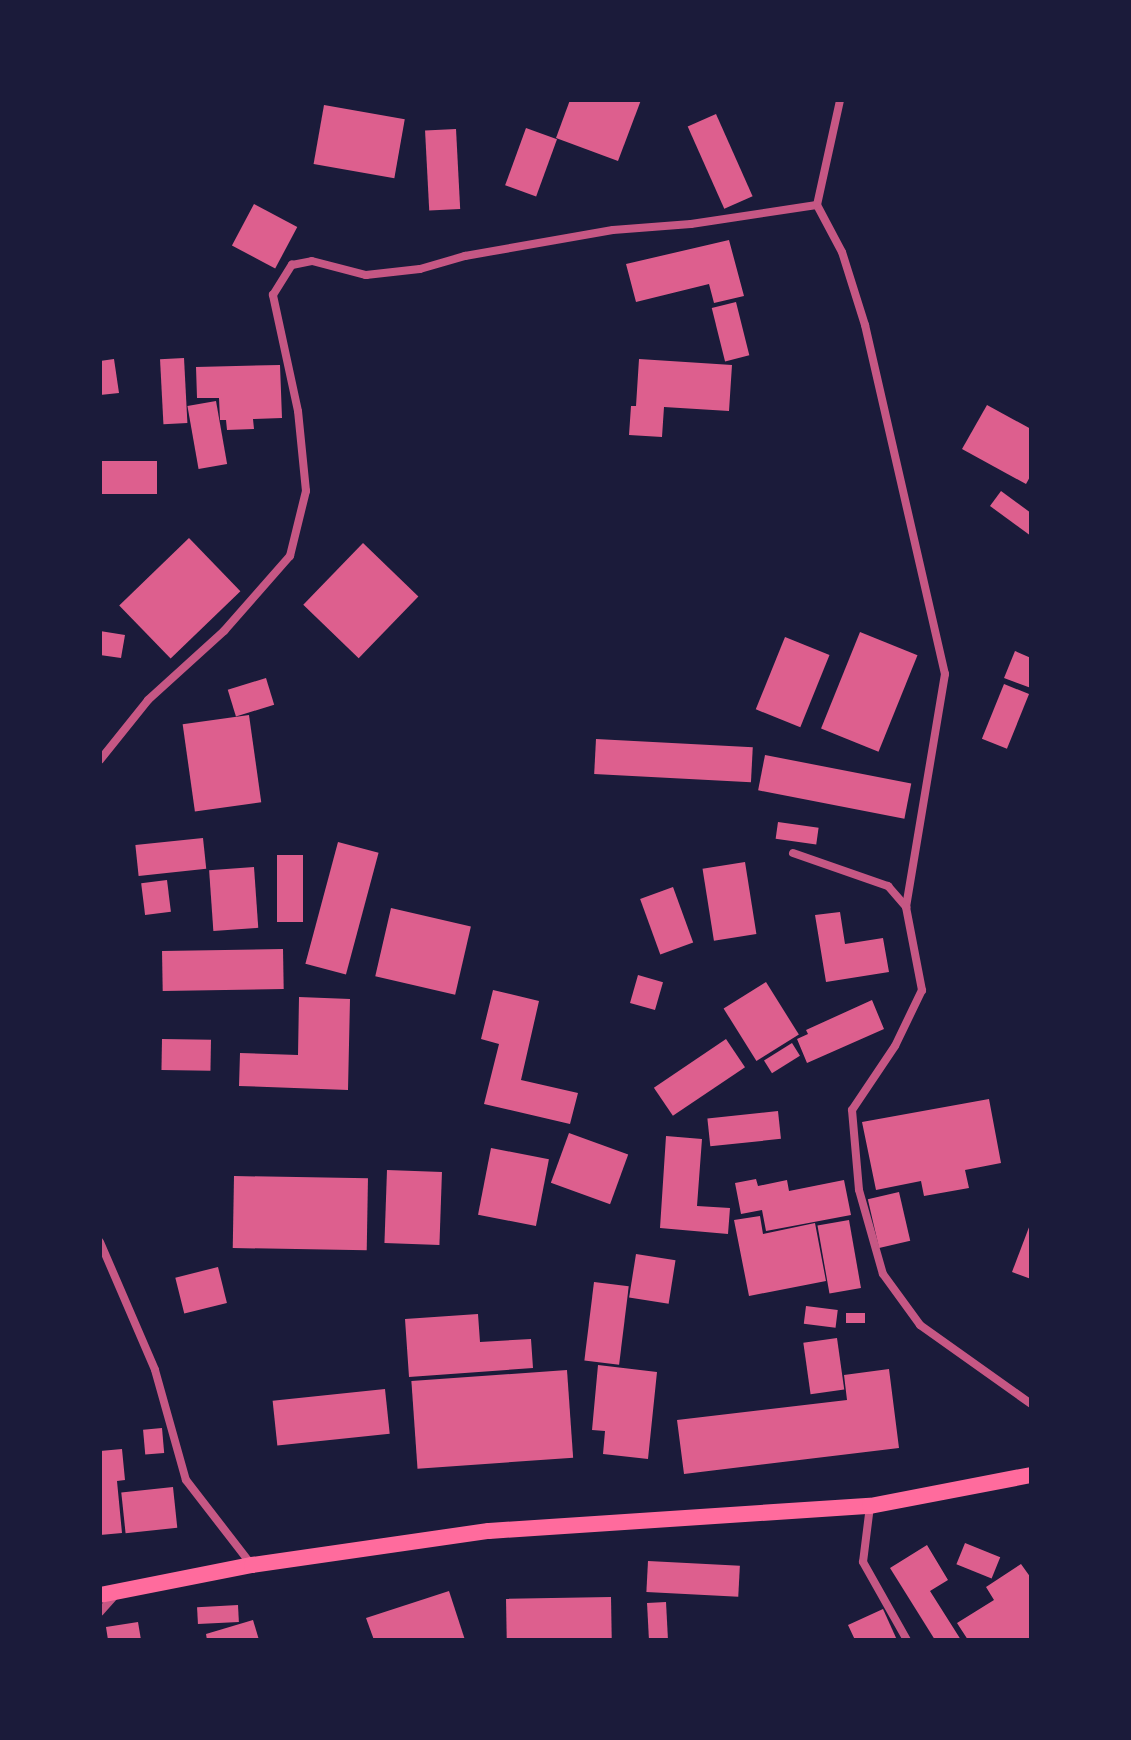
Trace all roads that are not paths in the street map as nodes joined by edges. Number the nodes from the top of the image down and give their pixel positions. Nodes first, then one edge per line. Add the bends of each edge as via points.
1 (840, 100) edge
2 (817, 205) junction
3 (100, 760) edge
4 (793, 853) dead end
5 (906, 907) junction
6 (100, 1242) edge
7 (1031, 1404) edge
8 (1031, 1475) edge
9 (870, 1506) junction
10 (252, 1565) junction
11 (121, 1590) junction
12 (100, 1595) edge
13 (100, 1612) edge
14 (907, 1640) edge

1 - 2 street
2 - 3 street via 613,230 393,272 366,275 312,261 292,265 273,295 298,411 306,491 290,556 224,631 148,700
2 - 5 street via 842,252 865,325 945,674
4 - 5 street via 888,886
5 - 7 street via 922,990 895,1046 852,1110 859,1190 883,1274 920,1325
6 - 10 street via 155,1370 186,1480
8 - 9 main road
9 - 10 main road via 489,1531
9 - 14 street via 863,1562
10 - 11 main road
11 - 12 main road
11 - 13 street

